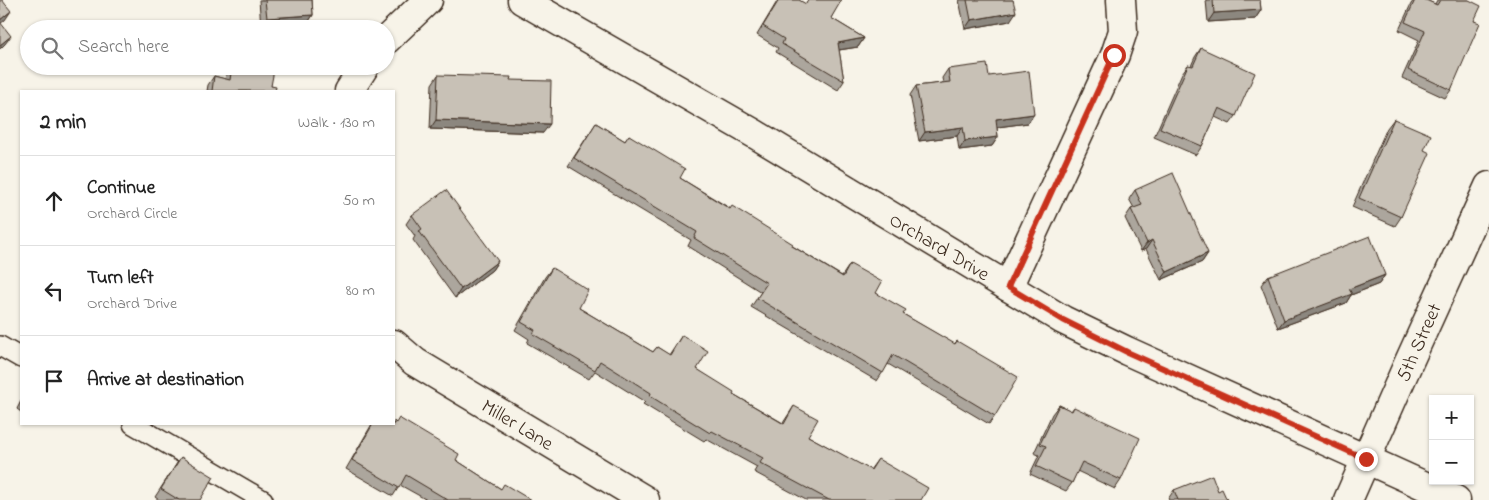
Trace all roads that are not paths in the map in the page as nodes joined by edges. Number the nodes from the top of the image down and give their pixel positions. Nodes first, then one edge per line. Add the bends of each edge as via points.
1 (428, 0) edge
2 (522, 0) edge
3 (1121, 0) edge
4 (395, 31) edge
5 (359, 75) edge
6 (350, 90) edge
7 (1489, 186) edge
8 (1008, 287) junction
9 (395, 345) edge
10 (0, 346) edge
11 (20, 357) edge
12 (135, 425) edge
13 (1366, 459) junction
14 (263, 500) edge
15 (645, 500) edge
16 (1348, 500) edge
17 (1456, 500) edge

1 - 4 street
2 - 8 street, Orchard Drive via 755,134
3 - 8 street via 1123,31 1114,55
5 - 6 street
7 - 13 street, 5th Street
8 - 13 street, Orchard Drive via 1063,320 1127,352
9 - 15 street, Miller Lane via 415,362
10 - 11 lane
12 - 14 lane
13 - 16 street, 5th Street
13 - 17 street, Orchard Drive

